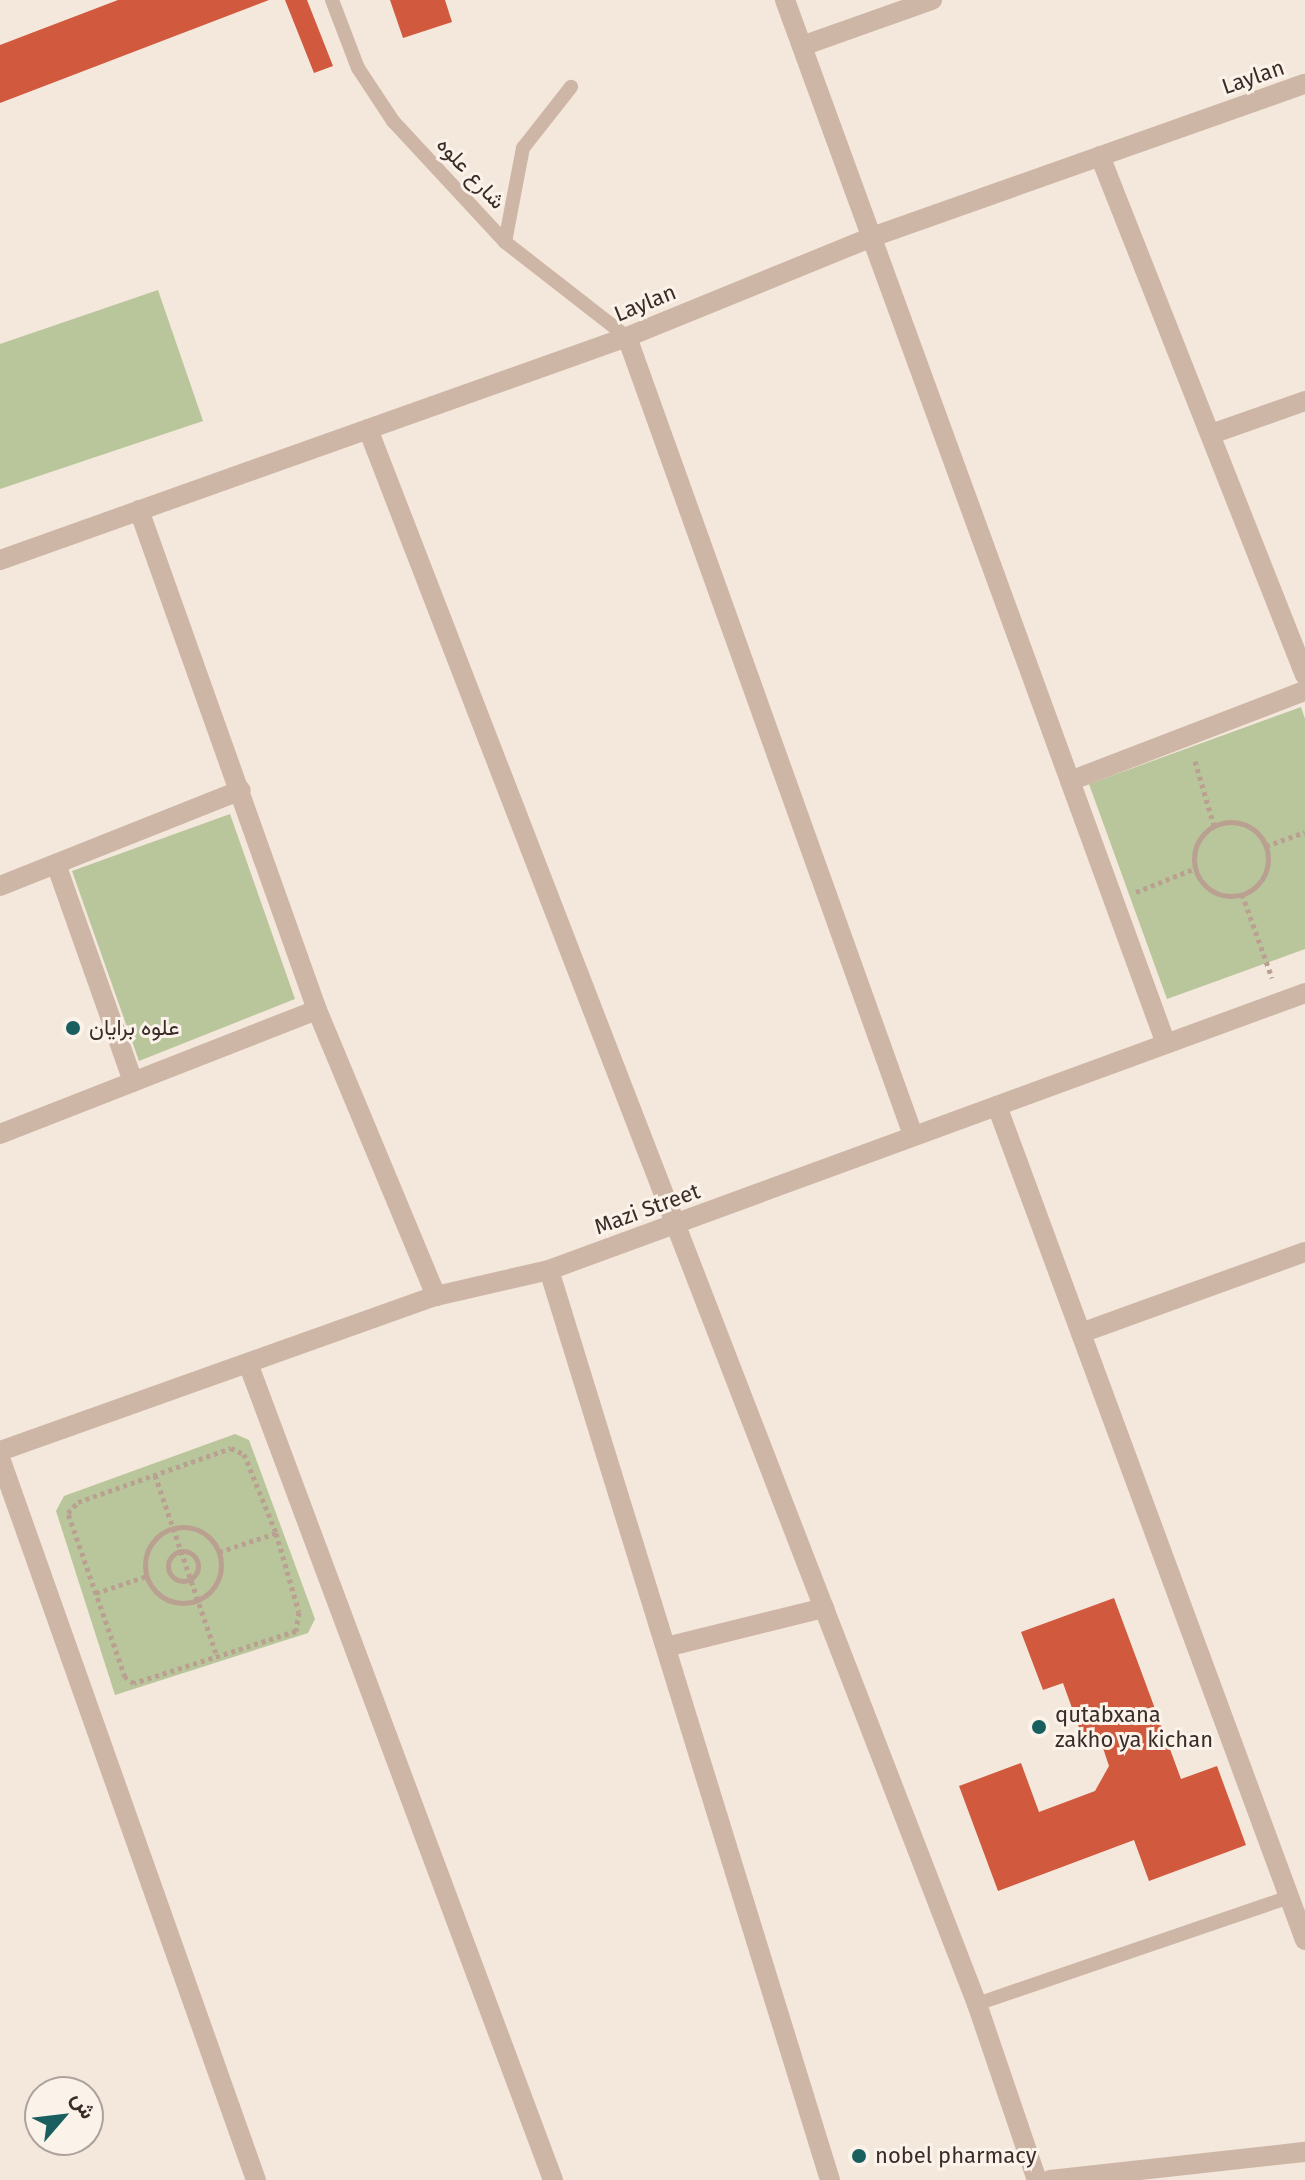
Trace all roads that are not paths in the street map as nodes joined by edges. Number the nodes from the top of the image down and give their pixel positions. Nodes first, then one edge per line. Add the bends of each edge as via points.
1 (332, 0) edge
2 (785, 0) edge
3 (932, 0) edge
4 (802, 46) junction
5 (1305, 84) edge
6 (571, 87) dead end
7 (1100, 156) junction
8 (872, 237) junction
9 (505, 242) junction
10 (627, 337) junction
11 (1305, 401) edge
12 (368, 429) junction
13 (1214, 433) junction
14 (139, 510) junction
15 (0, 560) edge
16 (1305, 675) edge
17 (1305, 691) edge
18 (1070, 781) junction
19 (241, 790) junction
20 (56, 864) junction
21 (0, 886) edge
22 (1305, 993) edge
23 (317, 1010) junction
24 (1166, 1044) junction
25 (133, 1082) junction
26 (997, 1106) junction
27 (0, 1134) edge
28 (913, 1135) junction
29 (677, 1223) junction
30 (1305, 1252) edge
31 (549, 1270) junction
32 (436, 1296) junction
33 (1081, 1333) junction
34 (249, 1366) junction
35 (0, 1451) edge
36 (0, 1458) edge
37 (824, 1608) junction
38 (666, 1647) junction
39 (1289, 1897) junction
40 (1305, 1940) edge
41 (977, 2004) junction
42 (1305, 2152) edge
43 (256, 2180) edge
44 (553, 2180) edge
45 (830, 2180) edge
46 (1037, 2180) edge
47 (1050, 2180) edge

1 - 9 lane, شارع علوه via 358,68 393,121
2 - 4 street
3 - 4 street
4 - 8 street
5 - 7 street, Laylan
6 - 9 lane via 523,148
7 - 8 street, Laylan
7 - 13 street
8 - 10 street, Laylan
8 - 18 street
9 - 10 lane, شارع علوه
10 - 12 street, Laylan
10 - 28 street
11 - 13 street
12 - 14 street, Laylan
12 - 29 street
13 - 16 street
14 - 15 street, Laylan
14 - 19 street
17 - 18 street
18 - 24 street
19 - 20 street
19 - 23 street
20 - 21 street
20 - 25 street
22 - 24 street, Mazi Street
23 - 25 street
23 - 32 street
24 - 26 street, Mazi Street
25 - 27 street
26 - 28 street, Mazi Street
26 - 33 street
28 - 29 street, Mazi Street
29 - 31 street, Mazi Street
29 - 37 street
30 - 33 street
31 - 32 street, Mazi Street
31 - 38 street
32 - 34 street, Mazi Street
33 - 39 street
34 - 35 street, Mazi Street
34 - 44 street
36 - 43 street
37 - 38 street
37 - 41 street
38 - 45 street
39 - 40 street
39 - 41 lane
41 - 46 street
42 - 47 street

